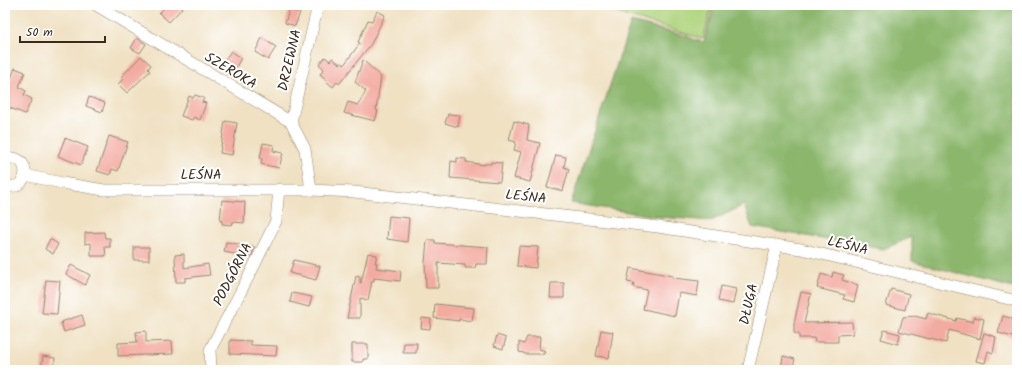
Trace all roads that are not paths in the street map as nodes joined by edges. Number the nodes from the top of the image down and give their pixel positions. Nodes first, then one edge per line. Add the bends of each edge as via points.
1 (96, 5) edge
2 (318, 5) edge
3 (290, 122) junction
4 (5, 159) edge
5 (25, 175) junction
6 (5, 185) edge
7 (279, 190) junction
8 (311, 190) junction
9 (777, 245) junction
10 (1017, 301) edge
11 (211, 370) edge
12 (748, 370) edge

1 - 3 street, SZEROKA
2 - 3 street, DRZEWNA
3 - 8 street, SZEROKA via 305,149
4 - 5 street via 18,160 24,166
5 - 6 street via 16,186
5 - 7 street, LEŚNA via 104,190
7 - 8 street, LEŚNA
7 - 11 street, PODGÓRNA via 276,221 210,350
8 - 9 street, LEŚNA via 582,217
9 - 10 street, LEŚNA
9 - 12 street, DŁUGA

